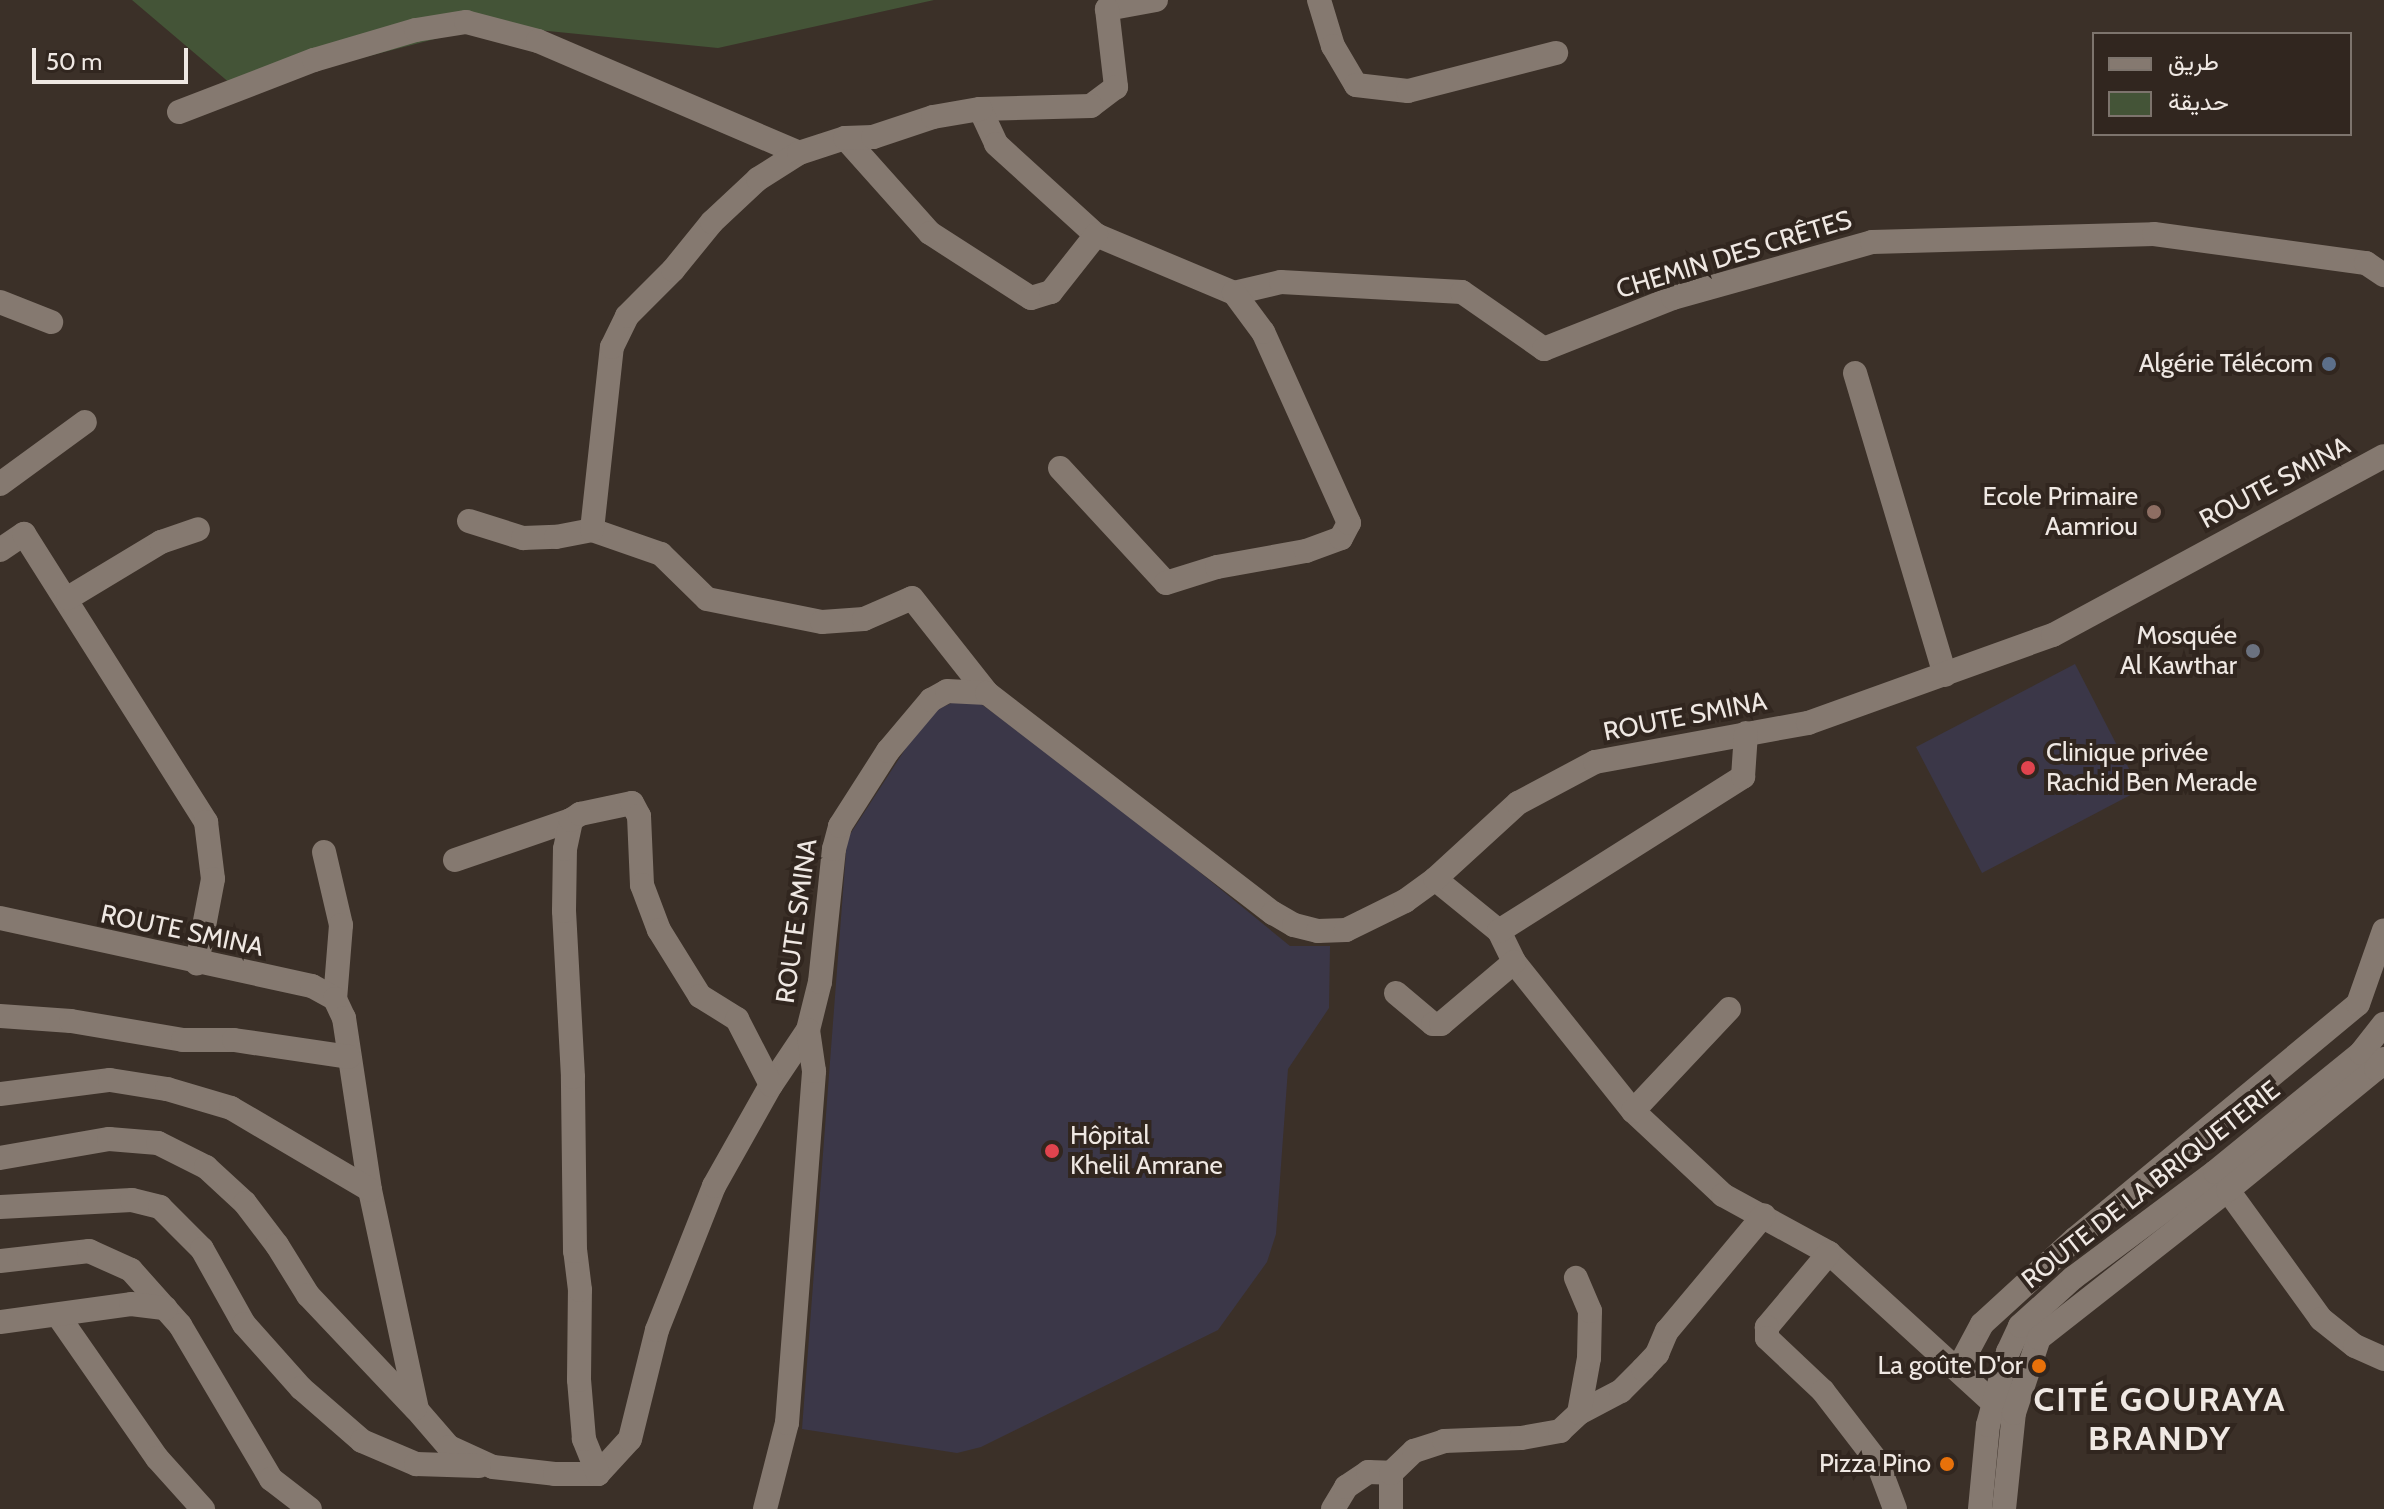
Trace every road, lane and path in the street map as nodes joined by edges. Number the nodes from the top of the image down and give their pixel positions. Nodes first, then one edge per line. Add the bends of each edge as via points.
1 (1156, 0) edge
2 (1319, 0) edge
3 (1556, 53) dead end
4 (980, 109) junction
5 (179, 112) dead end
6 (845, 138) junction
7 (799, 153) junction
8 (1096, 235) junction
9 (2384, 275) edge
10 (1234, 293) junction
11 (0, 302) edge
12 (51, 322) dead end
13 (1855, 373) dead end
14 (85, 422) dead end
15 (2384, 456) edge
16 (1060, 468) dead end
17 (0, 484) edge
18 (469, 521) dead end
19 (198, 529) dead end
20 (592, 530) junction
21 (0, 550) edge
22 (68, 598) junction
23 (1945, 675) junction
24 (987, 693) junction
25 (1746, 733) junction
26 (571, 820) junction
27 (324, 852) dead end
28 (455, 860) dead end
29 (1435, 879) junction
30 (0, 918) edge
31 (2384, 930) edge
32 (1499, 931) junction
33 (1514, 962) junction
34 (197, 963) junction
35 (1396, 993) dead end
36 (335, 999) junction
37 (2358, 1004) junction
38 (1729, 1009) dead end
39 (0, 1016) edge
40 (2384, 1023) edge
41 (808, 1030) junction
42 (349, 1057) junction
43 (2384, 1059) edge
44 (771, 1085) junction
45 (0, 1094) edge
46 (1633, 1111) junction
47 (0, 1158) edge
48 (2222, 1181) junction
49 (370, 1190) junction
50 (0, 1207) edge
51 (1764, 1215) junction
52 (1829, 1253) junction
53 (0, 1261) edge
54 (1576, 1278) dead end
55 (166, 1308) junction
56 (59, 1317) junction
57 (0, 1322) edge
58 (2384, 1359) edge
59 (1958, 1369) junction
60 (1993, 1403) junction
61 (417, 1410) junction
62 (1579, 1413) junction
63 (493, 1467) junction
64 (1391, 1473) junction
65 (598, 1474) junction
66 (203, 1509) edge
67 (310, 1509) edge
68 (765, 1509) edge
69 (1333, 1509) edge
70 (1391, 1509) edge
71 (1895, 1509) edge
72 (1980, 1509) edge
73 (2004, 1509) edge

1 - 4 street via 1107,9 1116,87 1091,106
2 - 3 street via 1333,46 1356,85 1408,91
4 - 6 street via 933,117 873,137
4 - 8 street via 996,144
5 - 7 street via 314,60 416,30 466,22 538,41
6 - 7 street
6 - 8 street via 930,233 1031,298 1051,292
7 - 20 street via 758,179 712,222 627,316 612,347
8 - 10 street
9 - 10 street, CHEMIN DES CRÊTES via 2366,263 2154,234 1872,242 1673,298 1544,349 1462,292 1281,282
10 - 16 street via 1263,332 1349,523 1341,538 1166,583
11 - 12 street
13 - 23 street
14 - 17 street
15 - 23 street, ROUTE SMINA via 2053,635
18 - 20 street via 523,538
19 - 22 street via 161,542
20 - 24 street via 661,554 707,599 822,622 864,619 912,598
21 - 22 street via 24,534
22 - 34 street via 206,822 213,879
23 - 25 street, ROUTE SMINA via 1808,723
24 - 29 street, ROUTE SMINA via 1294,925 1346,930 1405,901
24 - 41 street, ROUTE SMINA via 947,691 931,700 881,760 840,826 820,982
25 - 29 street, ROUTE SMINA via 1595,762 1518,803
25 - 32 street via 1743,777
26 - 28 street
26 - 44 street via 632,803 639,816 642,885 659,930 700,996 737,1019
26 - 65 street via 564,911 579,1380 584,1439
27 - 36 street via 341,925
29 - 32 street
30 - 34 street, ROUTE SMINA
31 - 37 street
32 - 33 street
33 - 35 street via 1441,1024 1433,1024
33 - 46 street
34 - 36 street, ROUTE SMINA via 312,986
36 - 42 street via 344,1018
37 - 40 street
37 - 59 street via 2076,1238 1982,1324
38 - 46 street
39 - 42 street
40 - 48 street, ROUTE DE LA BRIQUETERIE via 2361,1053
41 - 44 street, ROUTE SMINA
41 - 68 street via 814,1071 788,1408
42 - 49 street
43 - 48 street, ROUTE DE LA BRIQUETERIE
44 - 65 street, ROUTE SMINA via 714,1186 657,1330 630,1439
45 - 49 street via 110,1080 167,1089 231,1108
46 - 51 street via 1723,1195
47 - 61 street via 109,1139 158,1143 206,1167 245,1203 308,1295
48 - 58 street via 2321,1319 2355,1346
48 - 60 street, ROUTE DE LA BRIQUETERIE via 2073,1278 2020,1326
48 - 73 street, ROUTE DE LA BRIQUETERIE via 2039,1338 2014,1413
49 - 61 street
50 - 63 street via 132,1200 160,1207 202,1249 244,1324 301,1388 362,1441 416,1464
51 - 52 street
51 - 62 street via 1667,1331 1643,1369 1621,1391
52 - 59 street
52 - 71 street via 1767,1327 1767,1338 1823,1391 1877,1461
53 - 55 street via 89,1251 131,1270
54 - 62 street via 1590,1311 1589,1358
55 - 56 street via 131,1304
55 - 67 street via 271,1479
56 - 57 street
56 - 66 street via 157,1458
59 - 60 street
60 - 72 street, ROUTE DE LA BRIQUETERIE
61 - 63 street via 449,1447
62 - 64 street via 1560,1431 1424,1447
63 - 65 street
64 - 69 street via 1368,1472 1346,1487
64 - 70 street

